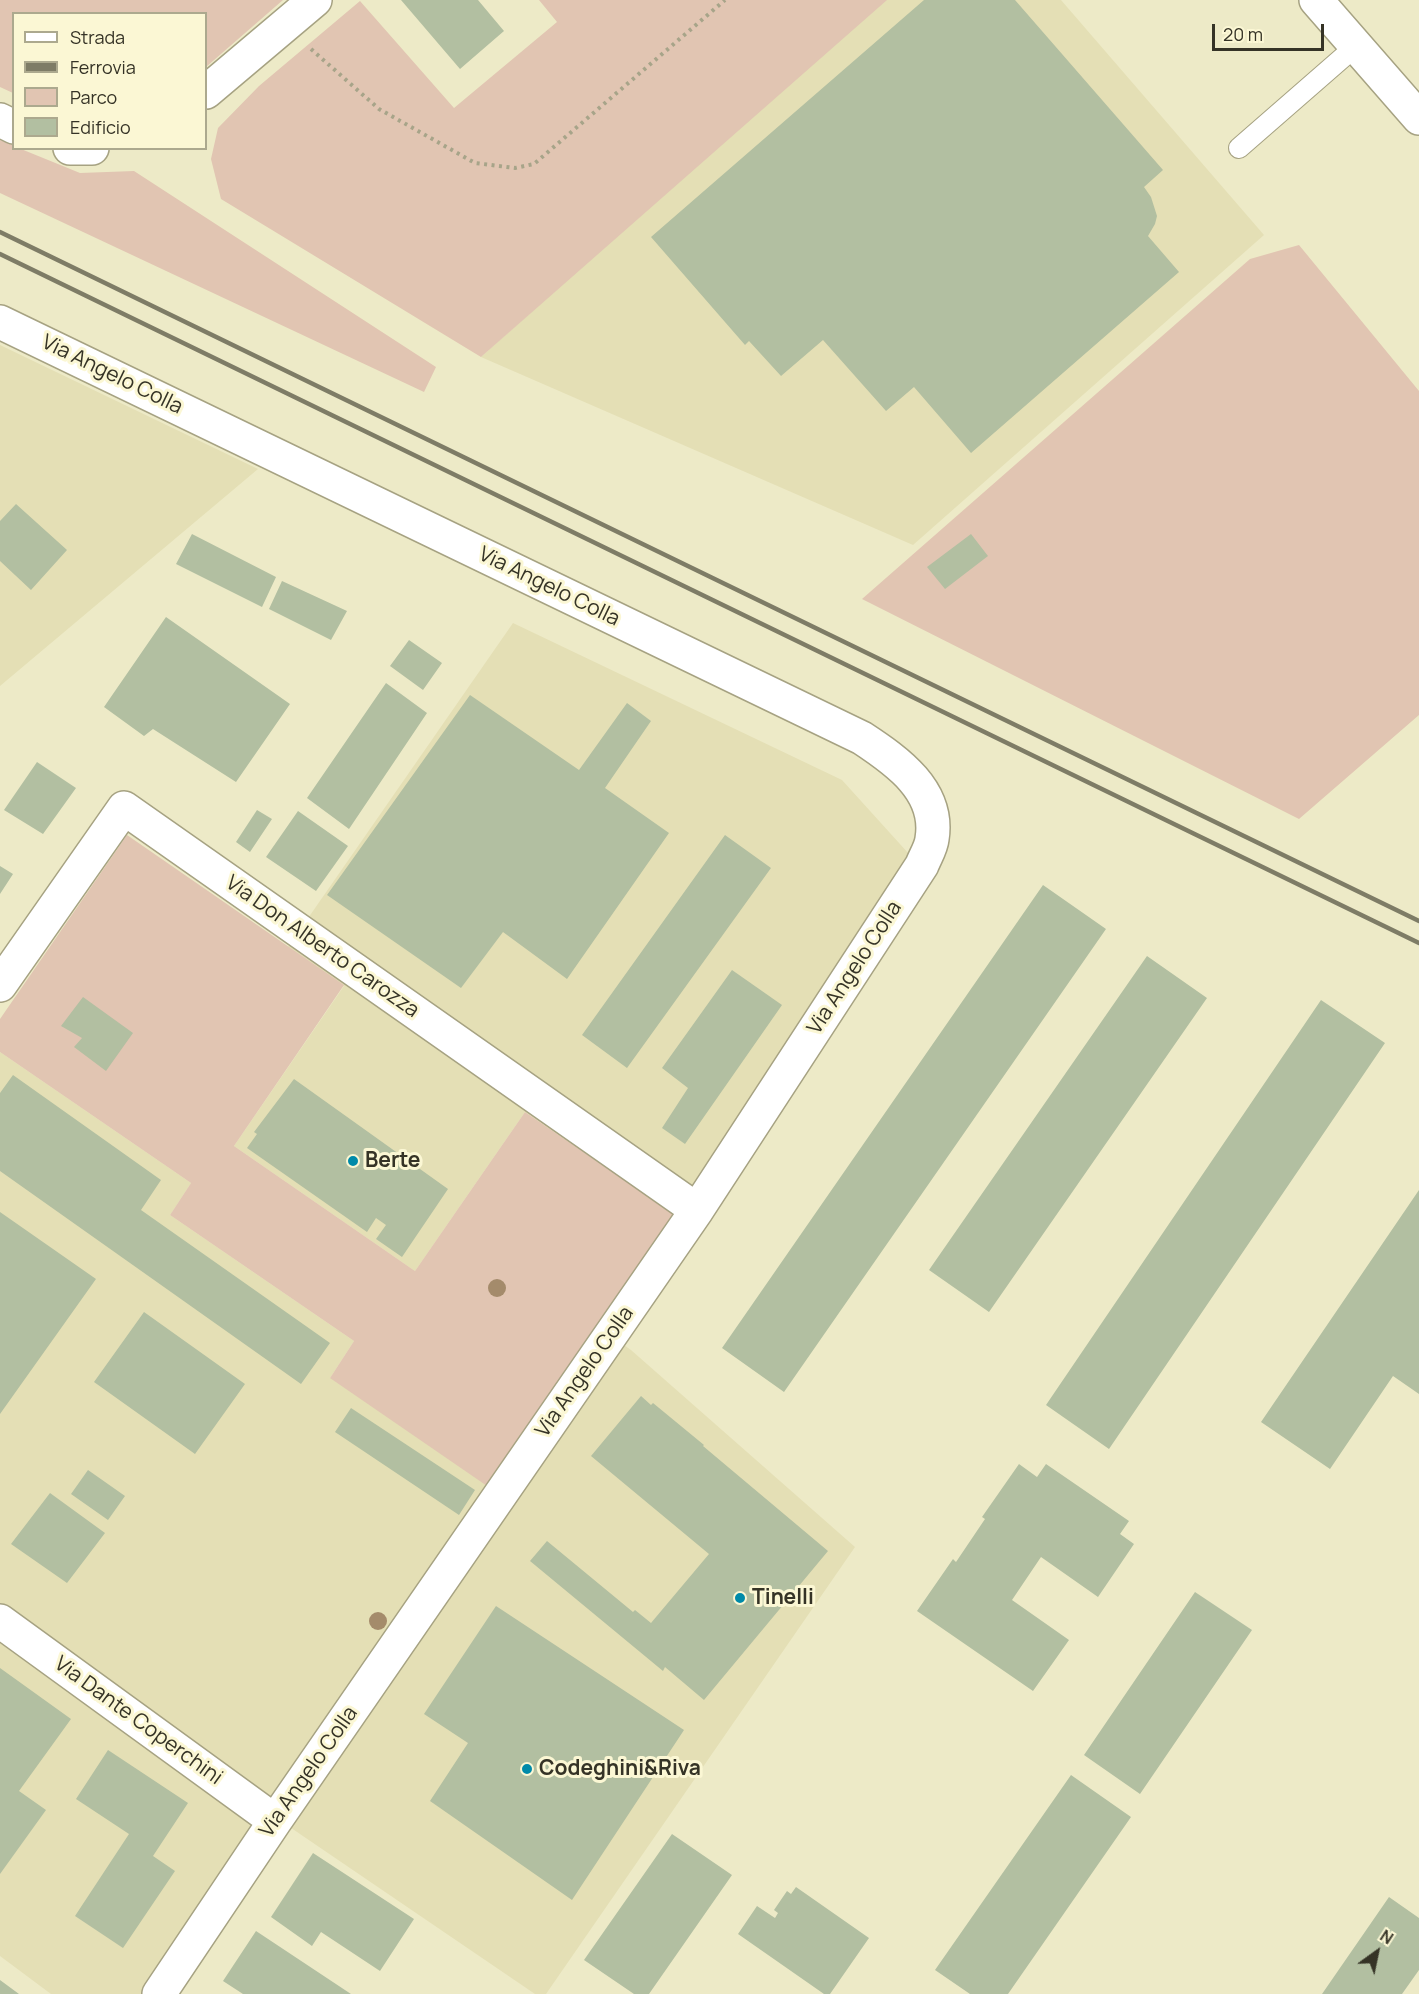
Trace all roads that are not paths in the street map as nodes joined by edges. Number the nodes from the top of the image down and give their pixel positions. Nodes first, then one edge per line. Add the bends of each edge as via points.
1 (315, 0) edge
2 (1316, 0) edge
3 (1356, 46) junction
4 (207, 91) edge
5 (1419, 118) edge
6 (1239, 148) dead end
7 (0, 322) edge
8 (0, 985) edge
9 (697, 1210) junction
10 (0, 1621) edge
11 (275, 1821) junction
12 (159, 1994) edge

1 - 4 street
2 - 3 street
3 - 5 street
3 - 6 lane
7 - 9 street, Via Angelo Colla via 862,738 912,776 927,799 933,821 932,841 922,865
8 - 9 street, Via Don Alberto Carozza via 124,808
9 - 11 street, Via Angelo Colla
10 - 11 street, Via Dante Coperchini
11 - 12 street, Via Angelo Colla

